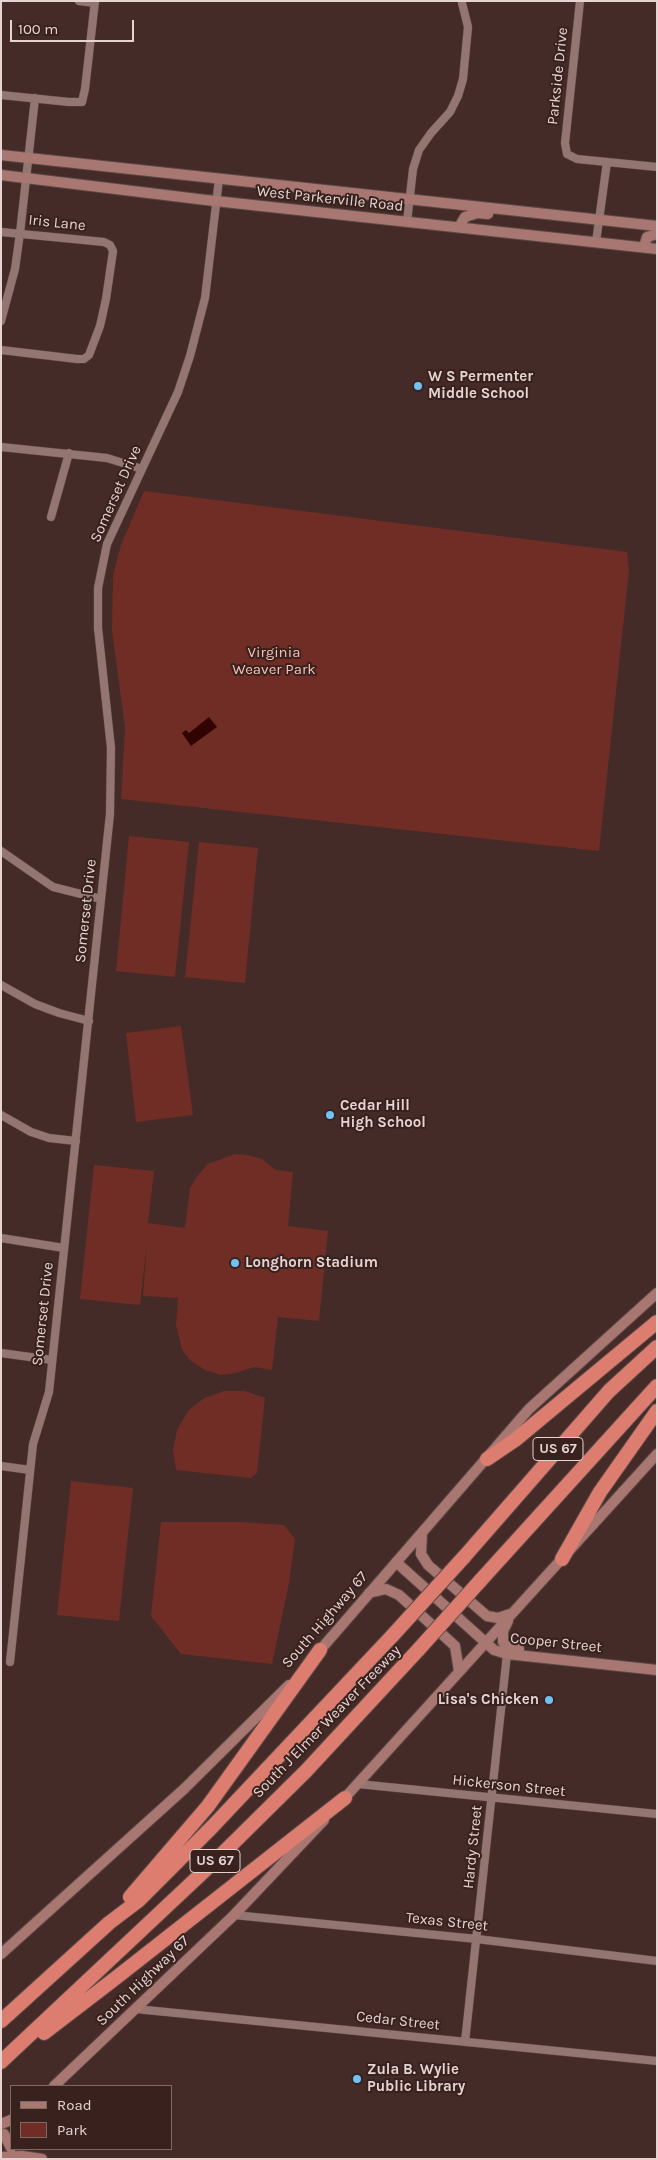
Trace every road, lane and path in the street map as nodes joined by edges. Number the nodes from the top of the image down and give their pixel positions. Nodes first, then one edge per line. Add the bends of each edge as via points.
1 (79, 1) edge
2 (580, 1) edge
3 (95, 2) edge
4 (462, 3) dead end
5 (1, 95) edge
6 (35, 98) junction
7 (1, 155) edge
8 (29, 159) junction
9 (607, 162) junction
10 (657, 167) edge
11 (1, 175) edge
12 (26, 179) junction
13 (219, 179) junction
14 (408, 199) junction
15 (216, 202) junction
16 (539, 213) junction
17 (598, 220) junction
18 (407, 222) junction
19 (657, 226) edge
20 (459, 227) junction
21 (1, 232) edge
22 (20, 234) junction
23 (657, 234) edge
24 (596, 242) junction
25 (644, 247) junction
26 (657, 249) edge
27 (1, 321) edge
28 (1, 350) edge
29 (1, 447) edge
30 (69, 453) junction
31 (142, 468) junction
32 (52, 517) dead end
33 (1, 851) edge
34 (101, 899) junction
35 (1, 985) edge
36 (89, 1021) junction
37 (1, 1115) edge
38 (76, 1141) junction
39 (1, 1238) edge
40 (64, 1248) junction
41 (657, 1293) edge
42 (657, 1322) edge
43 (657, 1347) edge
44 (1, 1352) edge
45 (52, 1360) junction
46 (657, 1386) edge
47 (657, 1411) edge
48 (657, 1454) edge
49 (487, 1459) junction
50 (1, 1466) edge
51 (30, 1470) junction
52 (422, 1533) junction
53 (562, 1558) junction
54 (396, 1562) junction
55 (369, 1593) junction
56 (511, 1613) junction
57 (485, 1643) junction
58 (320, 1650) junction
59 (507, 1654) junction
60 (569, 1660) junction
61 (10, 1662) dead end
62 (657, 1670) edge
63 (459, 1671) junction
64 (358, 1784) junction
65 (345, 1798) junction
66 (492, 1799) junction
67 (657, 1814) edge
68 (234, 1915) junction
69 (109, 1922) junction
70 (477, 1939) junction
71 (1, 1954) edge
72 (657, 1961) edge
73 (136, 2008) junction
74 (1, 2021) edge
75 (466, 2042) junction
76 (657, 2061) edge
77 (1, 2063) edge
78 (55, 2085) edge
79 (4, 2131) edge
80 (10, 2144) edge
81 (16, 2150) edge
82 (1, 2157) edge
83 (31, 2157) junction
84 (42, 2159) edge

1 - 3 street
2 - 9 street, Parkside Drive via 565,143 567,154 577,159
3 - 6 street via 82,102
4 - 14 street via 468,27 463,79 450,112 420,150
5 - 6 street
6 - 8 street
7 - 8 main road, West Parkerville Road
8 - 12 street
8 - 13 main road, West Parkerville Road
9 - 10 street
9 - 17 street
11 - 12 main road, West Parkerville Road
12 - 15 main road, West Parkerville Road
12 - 22 street
13 - 14 main road, West Parkerville Road
13 - 15 street, Somerset Drive
14 - 16 main road, West Parkerville Road
14 - 18 street
15 - 18 main road, West Parkerville Road
15 - 31 street, Somerset Drive via 205,298 197,330 178,392
16 - 17 main road, West Parkerville Road
16 - 20 main road via 477,213 465,217
17 - 19 main road, West Parkerville Road
17 - 24 street
18 - 20 main road, West Parkerville Road
20 - 24 main road, West Parkerville Road
21 - 22 street, Iris Lane
22 - 27 street via 15,269
22 - 28 street, Iris Lane via 110,245 113,251 106,299 93,348 84,359
23 - 25 main road via 647,237
24 - 25 main road, West Parkerville Road
25 - 26 main road, West Parkerville Road
29 - 30 street
30 - 31 street via 107,458
30 - 32 street
31 - 34 street, Somerset Drive via 107,544 98,588 98,628 111,748 110,814
33 - 34 street via 52,887
34 - 36 street, Somerset Drive
35 - 36 street via 35,1004
36 - 38 street, Somerset Drive
37 - 38 street via 31,1132
38 - 40 street, Somerset Drive
39 - 40 street
40 - 45 street, Somerset Drive
41 - 49 main road, South Highway 67 via 529,1408
42 - 49 highway via 515,1440
43 - 69 highway, South J Elmer Weaver Freeway / US 67, bridge via 609,1391 393,1635 213,1826 138,1901
44 - 45 street
45 - 51 street, Somerset Drive via 49,1392 33,1444
46 - 77 highway, South J Elmer Weaver Freeway / US 67, bridge via 306,1770 216,1860
47 - 53 highway via 600,1492
48 - 53 main road, South Highway 67
49 - 52 main road, South Highway 67
50 - 51 street
51 - 61 street, Somerset Drive
52 - 54 main road, South Highway 67
52 - 56 main road via 422,1554 428,1565 487,1616 498,1618
53 - 56 main road, South Highway 67
54 - 55 main road, South Highway 67
54 - 57 main road, Cooper Street
55 - 58 main road, South Highway 67
55 - 63 main road via 386,1589 399,1595 455,1646
56 - 57 main road, South Highway 67
56 - 60 main road via 503,1632 506,1646 553,1653
57 - 59 main road, Cooper Street
57 - 63 main road, South Highway 67
58 - 69 highway via 208,1806
58 - 71 main road, South Highway 67 via 267,1708 184,1789
59 - 60 main road, Cooper Street
59 - 66 street, Hardy Street
60 - 62 main road, Cooper Street
63 - 64 main road, South Highway 67
64 - 65 main road, South Highway 67
64 - 66 street, Hickerson Street
65 - 68 main road, South Highway 67
65 - 77 highway via 118,1977
66 - 67 street, Hickerson Street
66 - 70 street, Hardy Street
68 - 70 street, Texas Street
68 - 73 main road, South Highway 67
69 - 74 highway, South J Elmer Weaver Freeway / US 67
70 - 72 street, Texas Street
70 - 75 street, Hardy Street
73 - 75 street, Cedar Street
73 - 78 main road, South Highway 67
75 - 76 street, Cedar Street
79 - 80 main road
81 - 83 main road
82 - 83 main road
83 - 84 main road

